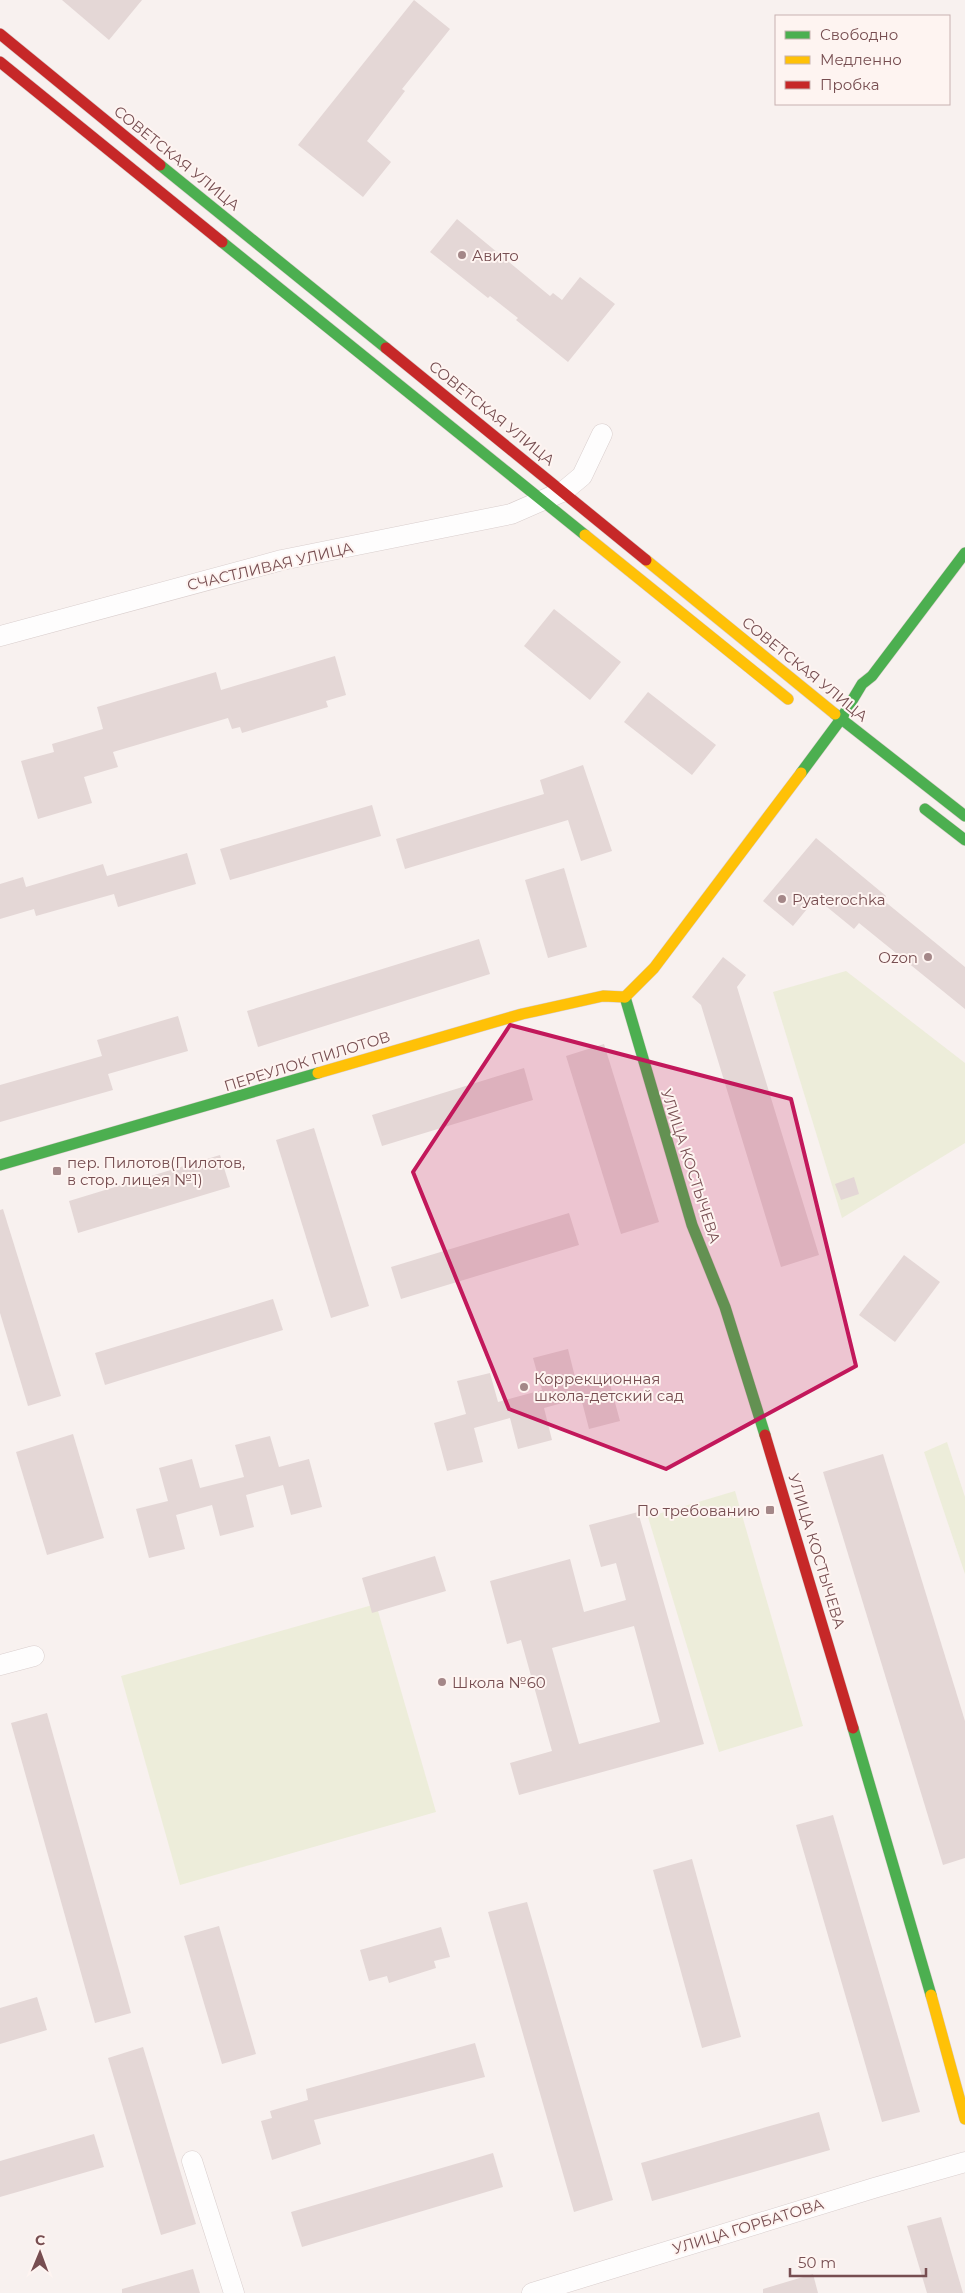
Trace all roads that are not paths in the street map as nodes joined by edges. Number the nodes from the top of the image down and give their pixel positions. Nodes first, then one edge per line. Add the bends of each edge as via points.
1 (0, 34) edge
2 (0, 62) edge
3 (602, 434) dead end
4 (564, 491) junction
5 (541, 500) junction
6 (965, 553) edge
7 (0, 636) edge
8 (800, 710) dead end
9 (842, 719) junction
10 (918, 803) dead end
11 (965, 816) edge
12 (965, 840) edge
13 (624, 997) junction
14 (0, 1165) edge
15 (34, 1656) dead end
16 (0, 1666) edge
17 (965, 2120) edge
18 (192, 2161) dead end
19 (965, 2162) edge
20 (234, 2293) edge
21 (532, 2293) edge

1 - 4 main road, СОВЕТСКАЯ УЛИЦА
2 - 5 main road
3 - 4 street, СЧАСТЛИВАЯ УЛИЦА via 582,476
4 - 5 street, СЧАСТЛИВАЯ УЛИЦА
4 - 9 main road, СОВЕТСКАЯ УЛИЦА
5 - 7 street, СЧАСТЛИВАЯ УЛИЦА via 511,514 282,560
5 - 8 main road
6 - 9 main road via 872,676 862,684
9 - 11 main road, СОВЕТСКАЯ УЛИЦА
9 - 13 main road via 654,968
10 - 12 main road
13 - 14 main road, ПЕРЕУЛОК ПИЛОТОВ via 603,996 522,1014
13 - 17 main road, УЛИЦА КОСТЫЧЕВА via 692,1225 726,1307 777,1471 912,1924
15 - 16 street
18 - 20 street
19 - 21 street, УЛИЦА ГОРБАТОВА

